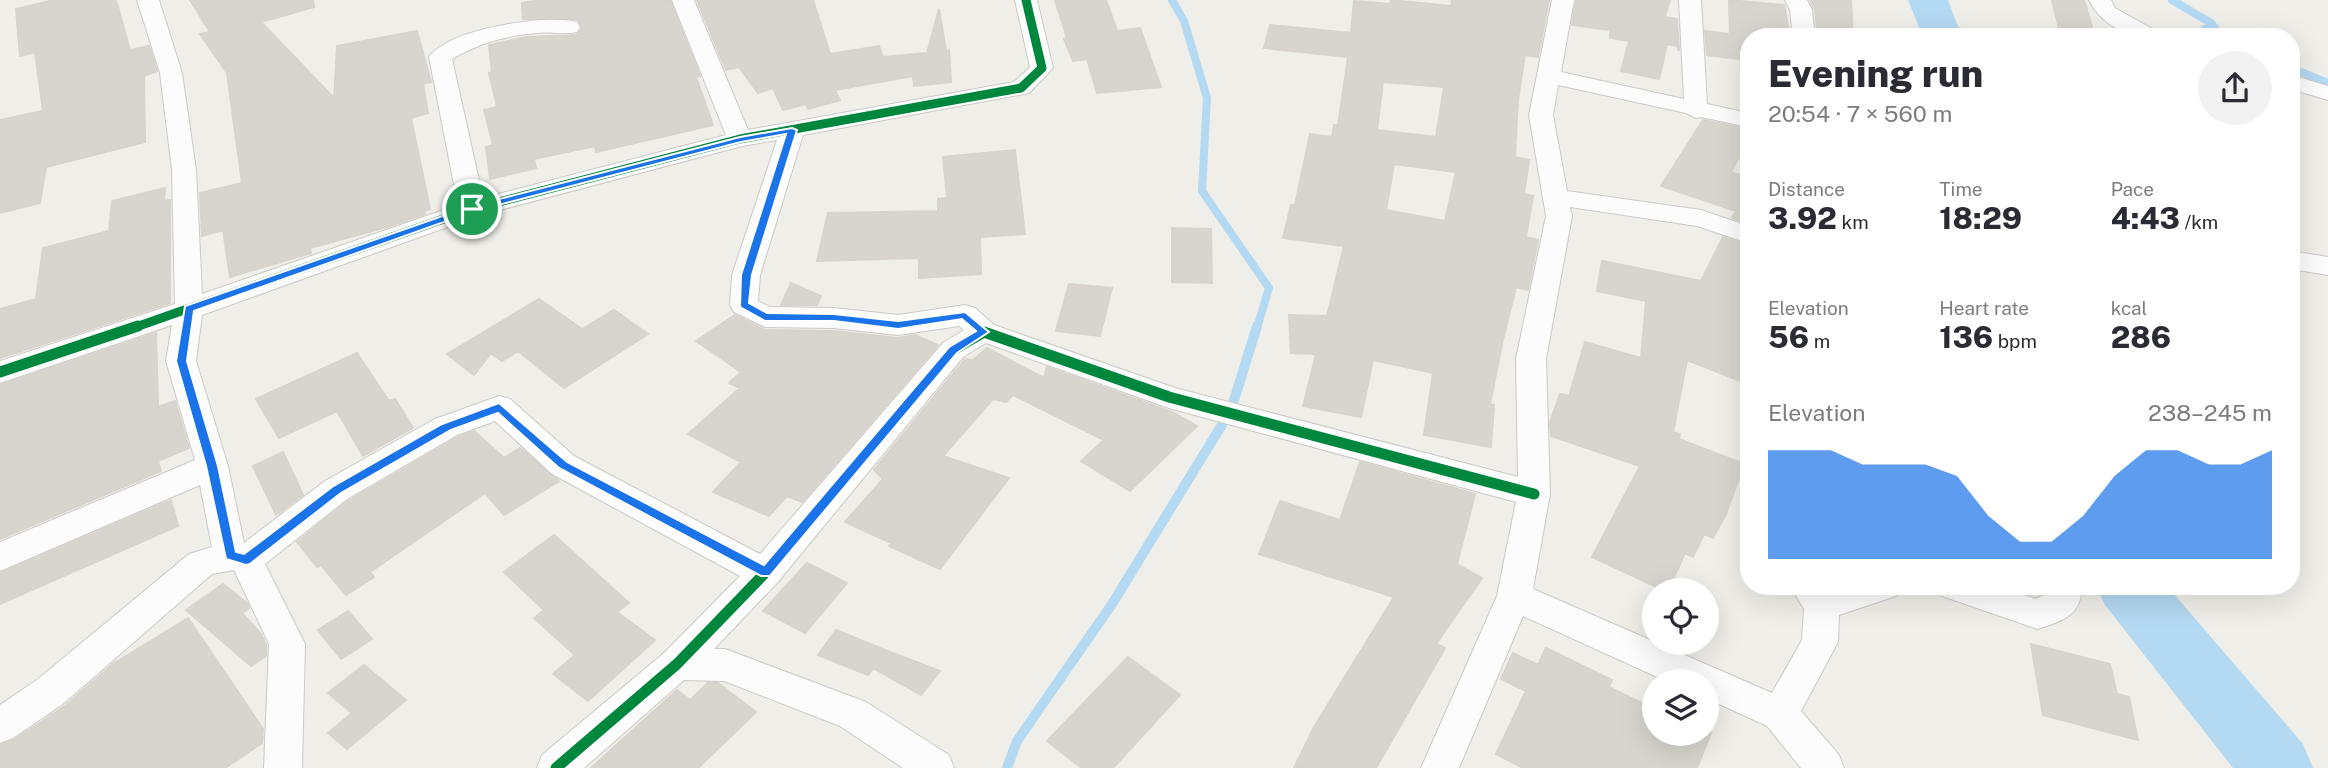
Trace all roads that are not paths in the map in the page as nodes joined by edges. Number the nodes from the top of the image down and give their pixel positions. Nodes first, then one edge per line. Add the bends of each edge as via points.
1 (148, 0) edge
2 (683, 0) edge
3 (1026, 0) edge
4 (1563, 0) edge
5 (1690, 0) edge
6 (1796, 0) edge
7 (2099, 0) edge
8 (569, 27) dead end
9 (1803, 28) edge
10 (2135, 28) edge
11 (1550, 76) junction
12 (2300, 85) edge
13 (2328, 93) edge
14 (1696, 110) junction
15 (1740, 118) edge
16 (792, 130) junction
17 (740, 139) junction
18 (1556, 197) junction
19 (472, 209) junction
20 (1740, 232) edge
21 (2300, 261) edge
22 (2328, 266) edge
23 (189, 309) junction
24 (984, 332) junction
25 (0, 372) edge
26 (212, 466) junction
27 (1534, 494) junction
28 (0, 557) edge
29 (238, 557) junction
30 (765, 573) junction
31 (1981, 595) edge
32 (2064, 595) edge
33 (1514, 596) junction
34 (1815, 596) edge
35 (677, 664) junction
36 (1679, 669) edge
37 (1719, 687) edge
38 (1780, 714) junction
39 (0, 726) edge
40 (283, 768) edge
41 (555, 768) edge
42 (935, 768) edge
43 (1440, 768) edge
44 (1825, 768) edge

1 - 23 street via 171,73 184,170
2 - 17 street
3 - 16 street via 1042,68 1021,88
4 - 11 street
5 - 14 street
6 - 9 street
7 - 10 street via 2106,12
8 - 19 street via 552,24 477,39 440,57
11 - 14 street
11 - 18 street via 1541,115
12 - 13 street
14 - 15 street
16 - 17 street
16 - 24 street via 746,275 744,305 765,317 898,325 965,315
17 - 19 street
18 - 20 street via 1701,218
18 - 27 street via 1559,216 1531,359
19 - 23 street
21 - 22 street
23 - 25 street
23 - 26 street via 181,361
24 - 27 street via 1169,397
24 - 30 street via 953,350
26 - 28 street
26 - 29 street
27 - 33 street
29 - 30 street via 336,490 446,427 499,407 563,465
29 - 39 street via 201,564 51,691
29 - 40 street via 287,644
30 - 35 street
31 - 32 street via 2038,614 2064,601
33 - 36 street
33 - 43 street
34 - 38 street via 1820,642
35 - 41 street
35 - 42 street via 725,665 853,714
37 - 38 street
38 - 44 street

